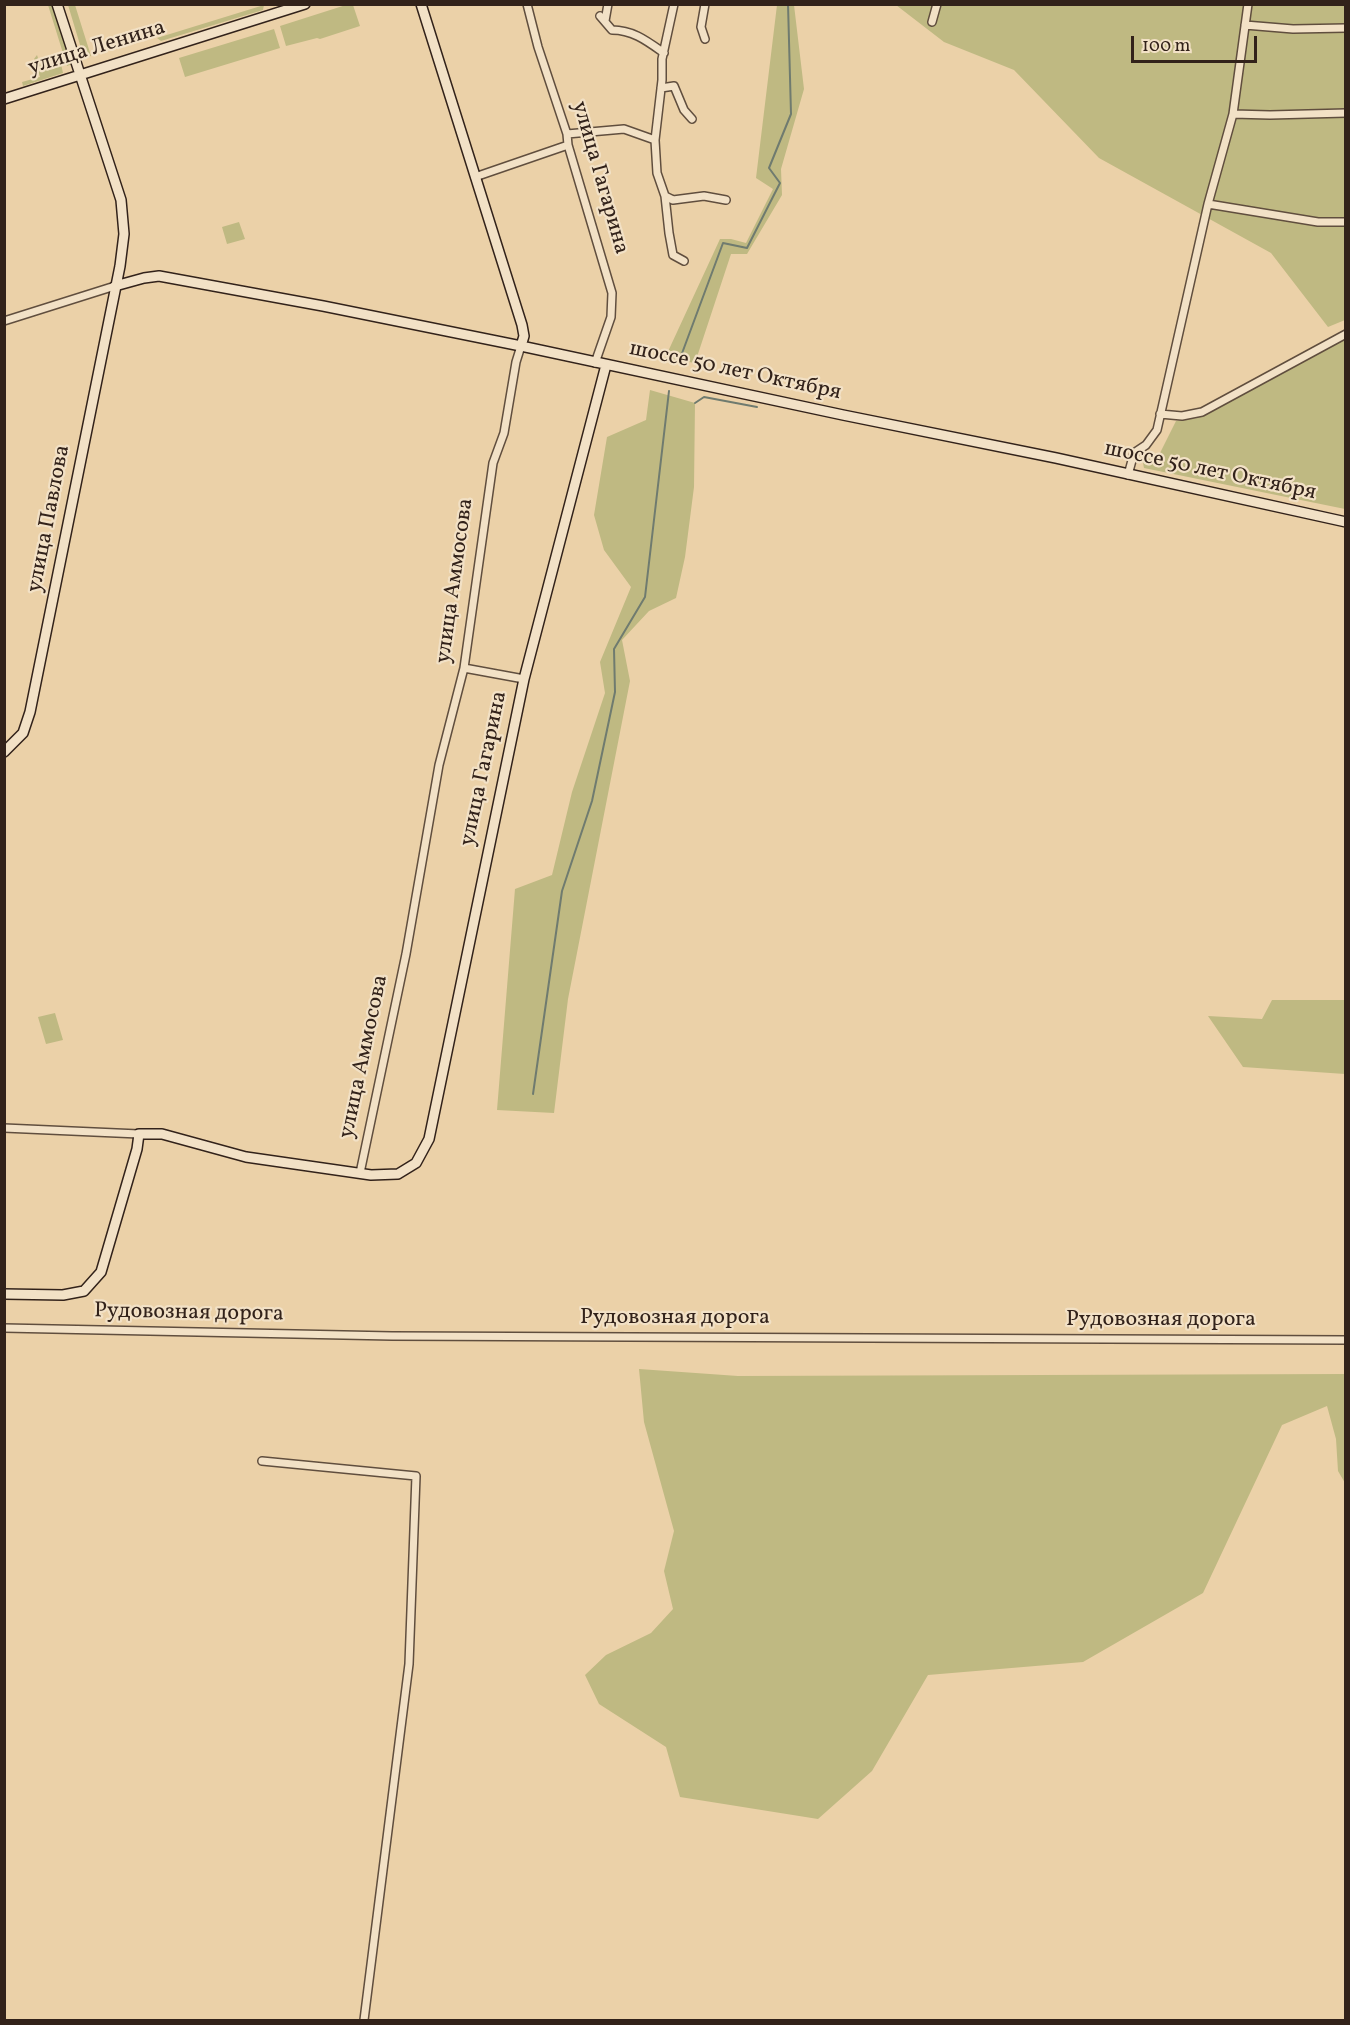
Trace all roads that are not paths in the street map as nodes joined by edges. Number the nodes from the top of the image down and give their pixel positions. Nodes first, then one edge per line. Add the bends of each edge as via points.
1 (57, 4) edge
2 (305, 4) edge
3 (421, 4) edge
4 (527, 4) edge
5 (608, 4) edge
6 (674, 4) edge
7 (705, 4) edge
8 (937, 4) edge
9 (1248, 4) edge
10 (932, 22) dead end
11 (1245, 25) junction
12 (1346, 28) edge
13 (705, 39) dead end
14 (664, 53) junction
15 (79, 75) junction
16 (661, 88) junction
17 (4, 99) edge
18 (1346, 113) edge
19 (1233, 114) junction
20 (692, 119) dead end
21 (567, 134) junction
22 (655, 140) junction
23 (568, 145) junction
24 (475, 177) junction
25 (665, 196) junction
26 (726, 200) dead end
27 (1208, 204) junction
28 (1346, 222) edge
29 (684, 261) dead end
30 (115, 286) junction
31 (4, 321) edge
32 (1346, 334) edge
33 (521, 346) junction
34 (595, 363) junction
35 (606, 365) junction
36 (1160, 414) junction
37 (1128, 475) junction
38 (1346, 522) edge
39 (464, 668) junction
40 (524, 679) junction
41 (4, 752) edge
42 (4, 1128) edge
43 (139, 1134) junction
44 (360, 1173) junction
45 (4, 1294) edge
46 (4, 1328) edge
47 (1346, 1340) edge
48 (262, 1461) dead end
49 (364, 2020) edge

1 - 15 street, улица Павлова
2 - 15 street, улица Ленина
3 - 24 street, улица Аммосова
4 - 21 street, улица Гагарина
5 - 14 street via 602,19 612,30 636,34
6 - 14 street
7 - 13 street via 701,27
8 - 10 street
9 - 11 street
11 - 12 street
11 - 19 street
14 - 16 street
15 - 17 street, улица Ленина
15 - 30 street, улица Павлова via 121,200 124,234
16 - 20 street via 674,86
16 - 22 street
18 - 19 street
19 - 27 street
21 - 22 street via 624,129
21 - 23 street, улица Гагарина
22 - 25 street via 657,173
23 - 24 street
23 - 34 street, улица Гагарина via 612,293 611,317
24 - 33 street, улица Аммосова via 522,326
25 - 26 street via 673,200 704,196
25 - 29 street via 673,255
27 - 28 street via 1318,222
27 - 36 street
30 - 31 street
30 - 33 street, шоссе 50 лет Октября via 159,276
30 - 41 street, улица Павлова via 30,712 23,733
32 - 36 street via 1202,412 1182,416
33 - 34 street, шоссе 50 лет Октября
33 - 39 street, улица Аммосова via 504,433 493,463
34 - 35 street, шоссе 50 лет Октября
35 - 37 street, шоссе 50 лет Октября
35 - 40 street, улица Гагарина
36 - 37 street via 1151,440 1134,453
37 - 38 street, шоссе 50 лет Октября
39 - 40 street
39 - 44 street, улица Аммосова via 439,765 403,970
40 - 44 street, улица Гагарина via 429,1139 416,1162 398,1174
42 - 43 street
43 - 44 street via 162,1134 246,1157
43 - 45 street via 100,1272 84,1291 63,1295
46 - 47 street, Рудовозная дорога via 404,1336
48 - 49 street via 416,1476 409,1664

